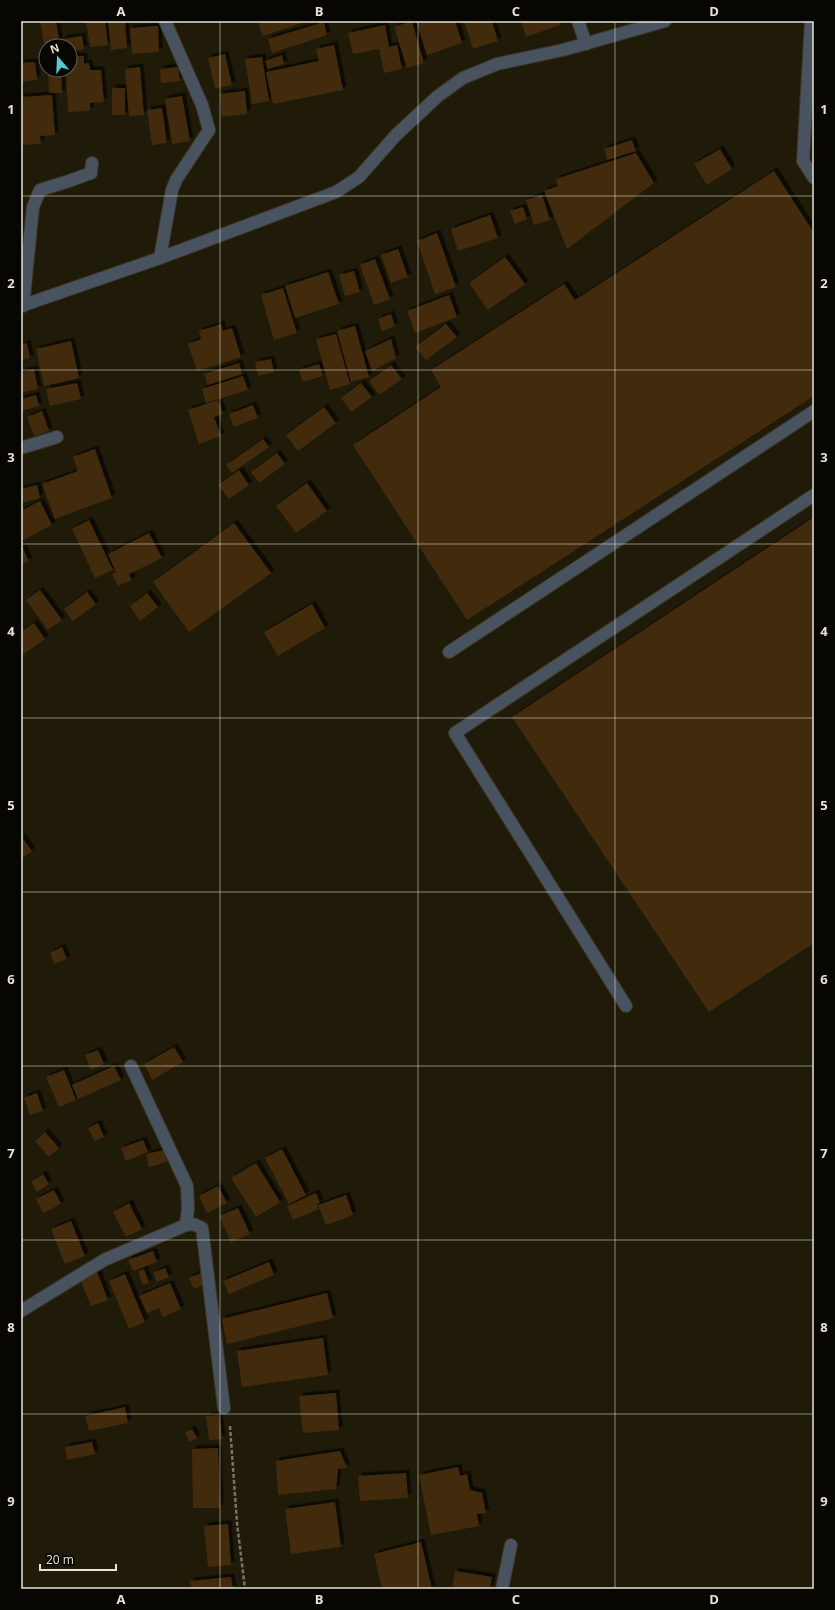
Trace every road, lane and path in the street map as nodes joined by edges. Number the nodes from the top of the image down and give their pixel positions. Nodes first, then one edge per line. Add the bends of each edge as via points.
1 (164, 21) edge
2 (578, 21) edge
3 (665, 21) edge
4 (812, 21) edge
5 (586, 44) junction
6 (92, 162) dead end
7 (814, 178) edge
8 (160, 258) junction
9 (22, 306) edge
10 (814, 411) edge
11 (57, 437) dead end
12 (21, 448) edge
13 (814, 495) edge
14 (449, 652) dead end
15 (626, 1006) dead end
16 (131, 1066) dead end
17 (186, 1225) junction
18 (21, 1311) edge
19 (224, 1408) joint
20 (511, 1545) dead end
21 (245, 1589) edge
22 (502, 1589) edge

1 - 8 street via 202,105 209,130 172,190
2 - 5 street
3 - 5 street
4 - 7 street via 803,161
5 - 8 street via 497,64 463,78 438,96 396,135 359,177 336,192
6 - 9 street via 91,173 40,190 33,207
8 - 9 street
10 - 14 street
11 - 12 street
13 - 15 street via 456,732
16 - 17 street via 187,1186
17 - 18 street via 104,1260
17 - 19 street via 193,1224 202,1228
19 - 21 path via 231,1428
20 - 22 street

